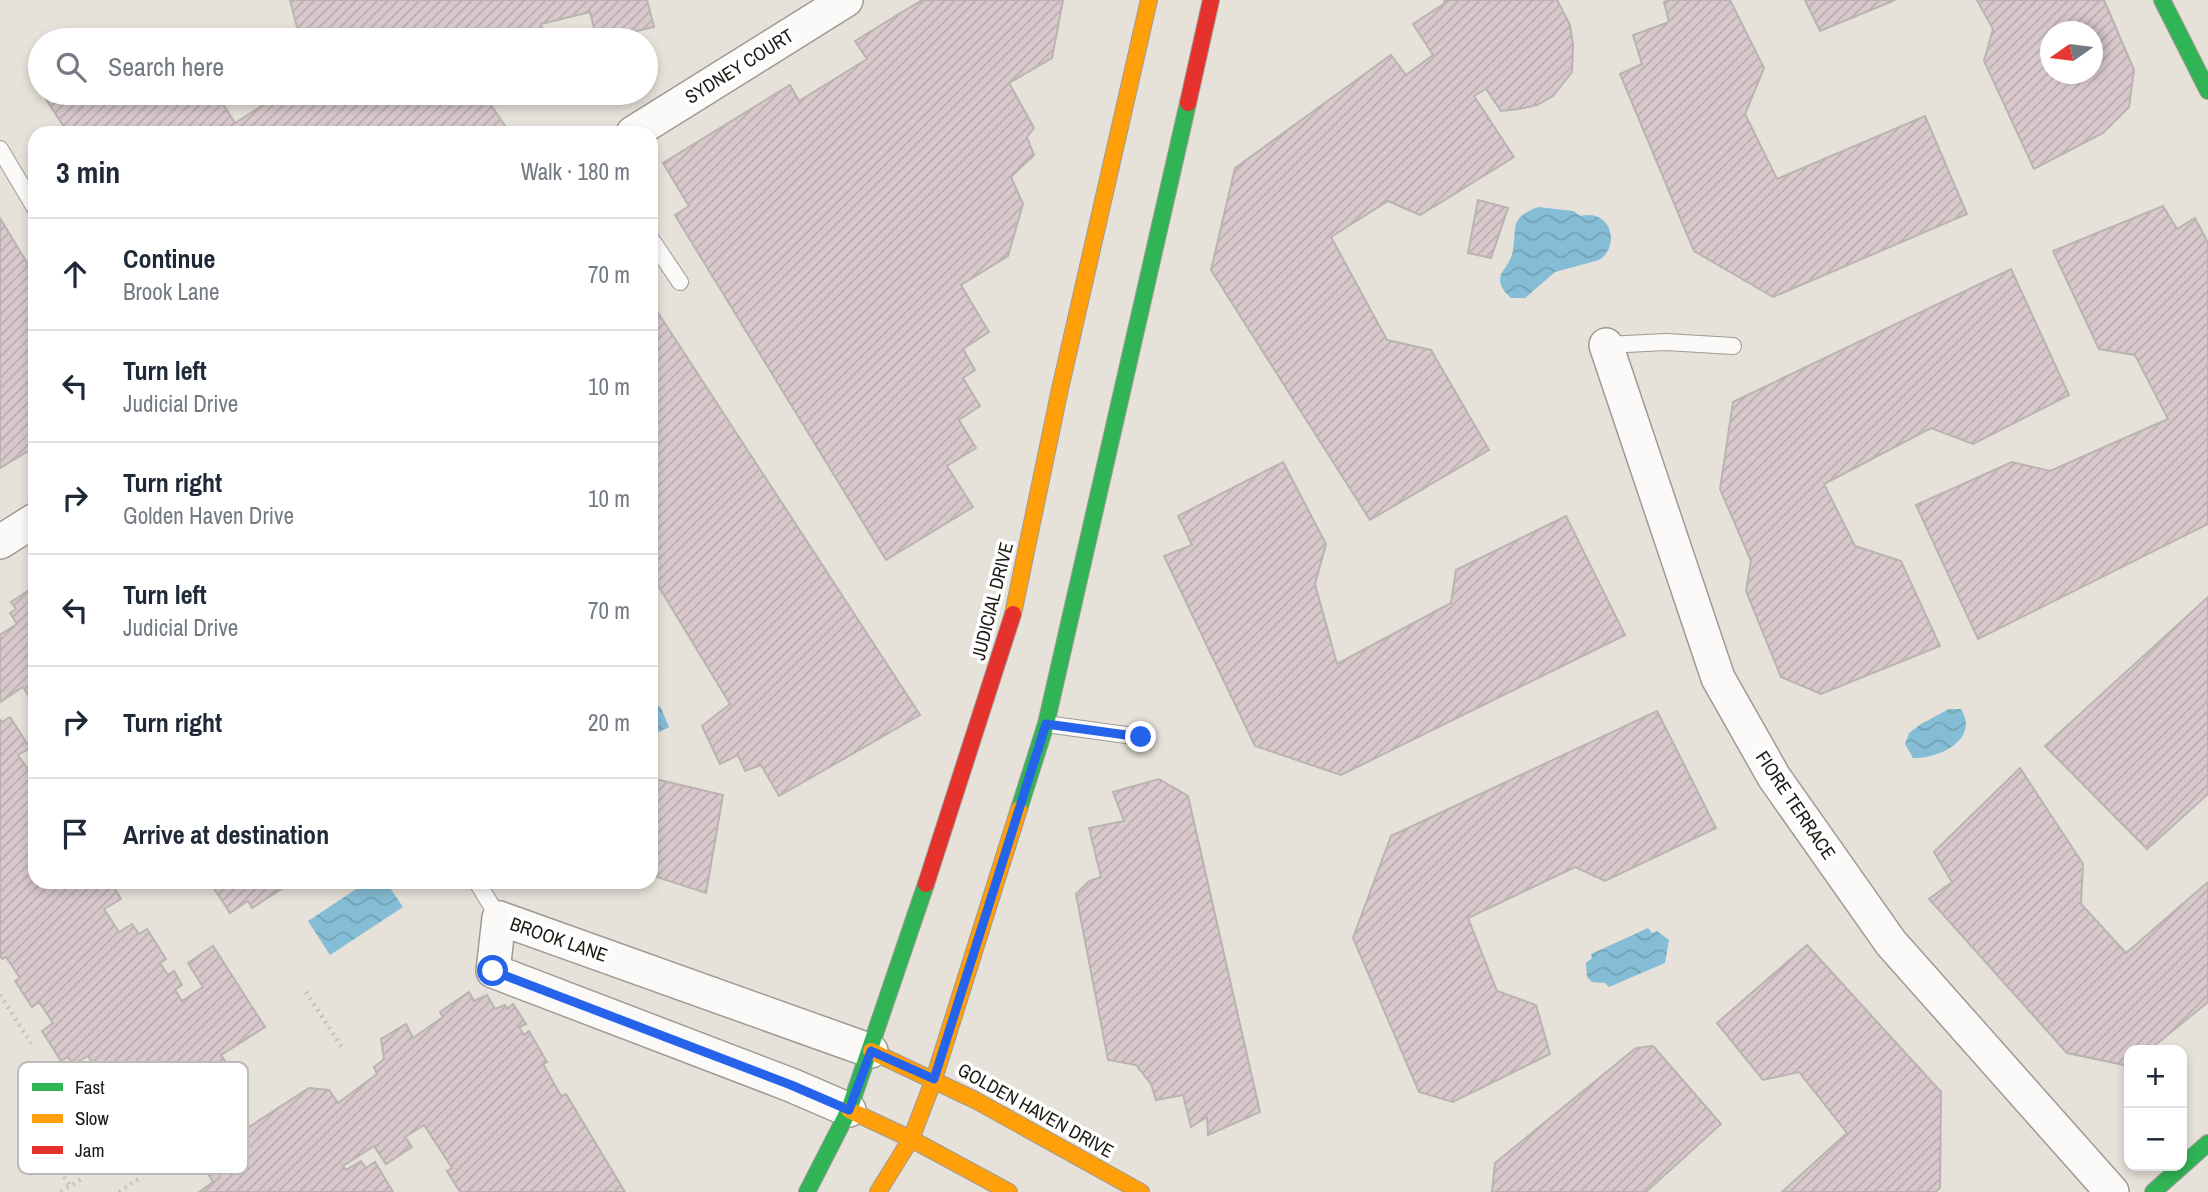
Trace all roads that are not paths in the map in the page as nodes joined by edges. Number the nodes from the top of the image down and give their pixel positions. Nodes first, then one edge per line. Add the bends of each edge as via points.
1 (846, 0) edge
2 (1149, 0) edge
3 (1211, 0) edge
4 (2162, 0) edge
5 (2208, 50) edge
6 (2191, 58) junction
7 (2208, 91) edge
8 (644, 126) edge
9 (0, 149) edge
10 (28, 196) edge
11 (658, 249) edge
12 (680, 282) dead end
13 (1606, 345) joint
14 (1733, 346) dead end
15 (28, 524) edge
16 (0, 542) edge
17 (1046, 724) junction
18 (1141, 737) dead end
19 (481, 889) edge
20 (499, 918) junction
21 (871, 1051) junction
22 (934, 1079) junction
23 (849, 1110) junction
24 (911, 1139) junction
25 (2208, 1143) edge
26 (807, 1192) edge
27 (878, 1192) edge
28 (1009, 1192) edge
29 (1141, 1192) edge
30 (2112, 1192) edge
31 (2153, 1192) edge

1 - 8 street, SYDNEY COURT
2 - 21 street, JUDICIAL DRIVE via 1010,627
3 - 17 street
4 - 6 street
5 - 6 lane
6 - 7 street
9 - 10 lane
11 - 12 lane
13 - 14 lane
13 - 30 street, FIORE TERRACE via 1718,678 1774,776 1891,943
15 - 16 street
17 - 18 lane
17 - 22 street
19 - 20 lane
20 - 21 street, BROOK LANE
20 - 23 street, BROOK LANE via 493,971
21 - 22 street, GOLDEN HAVEN DRIVE
21 - 23 street, JUDICIAL DRIVE
22 - 24 street
22 - 29 street, GOLDEN HAVEN DRIVE
23 - 24 street
23 - 26 street, JUDICIAL DRIVE
24 - 27 street
24 - 28 street
25 - 31 street

